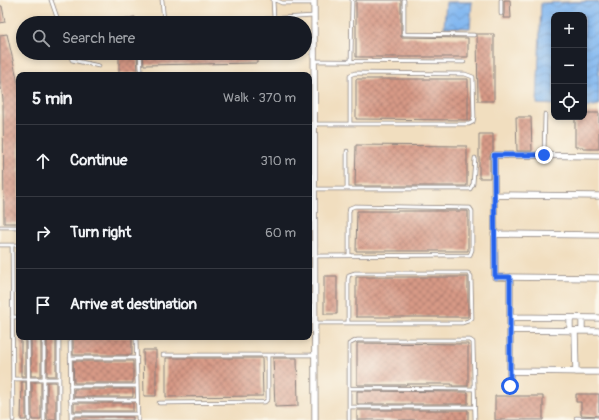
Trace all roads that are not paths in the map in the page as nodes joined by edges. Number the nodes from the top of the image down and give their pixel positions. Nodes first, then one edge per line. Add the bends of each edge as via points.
1 (51, 0) edge
2 (162, 0) edge
3 (274, 0) edge
4 (352, 0) edge
5 (404, 0) edge
6 (501, 0) edge
7 (314, 2) edge
8 (501, 14) dead end
9 (57, 16) edge
10 (163, 16) edge
11 (274, 16) edge
12 (314, 16) joint
13 (474, 35) dead end
14 (72, 60) edge
15 (140, 60) edge
16 (314, 61) junction
17 (351, 61) junction
18 (464, 62) dead end
19 (99, 66) dead end
20 (141, 69) dead end
21 (545, 114) dead end
22 (315, 124) junction
23 (350, 124) junction
24 (347, 151) dead end
25 (312, 153) edge
26 (544, 155) junction
27 (599, 156) edge
28 (475, 158) dead end
29 (315, 189) junction
30 (347, 189) junction
31 (494, 195) junction
32 (599, 196) edge
33 (312, 218) edge
34 (0, 227) edge
35 (16, 227) edge
36 (494, 234) junction
37 (599, 236) edge
38 (0, 245) edge
39 (12, 245) junction
40 (16, 245) edge
41 (349, 255) junction
42 (315, 256) junction
43 (510, 277) junction
44 (599, 278) edge
45 (312, 284) edge
46 (12, 317) junction
47 (16, 317) edge
48 (510, 317) junction
49 (570, 318) junction
50 (582, 318) junction
51 (599, 318) edge
52 (315, 323) junction
53 (348, 323) junction
54 (510, 330) junction
55 (576, 331) junction
56 (599, 331) edge
57 (28, 340) edge
58 (44, 340) edge
59 (59, 340) edge
60 (70, 340) edge
61 (136, 340) edge
62 (163, 355) dead end
63 (268, 355) junction
64 (315, 355) junction
65 (70, 358) junction
66 (137, 358) junction
67 (510, 371) junction
68 (576, 372) junction
69 (599, 372) edge
70 (13, 379) junction
71 (28, 379) junction
72 (44, 379) junction
73 (59, 379) junction
74 (70, 386) junction
75 (137, 386) junction
76 (510, 386) dead end
77 (349, 388) junction
78 (474, 389) junction
79 (70, 400) junction
80 (137, 400) junction
81 (158, 403) dead end
82 (349, 407) junction
83 (475, 407) junction
84 (70, 414) junction
85 (138, 414) junction
86 (576, 418) dead end
87 (599, 418) edge
88 (13, 420) edge
89 (29, 420) edge
90 (44, 420) edge
91 (59, 420) edge
92 (71, 420) edge
93 (138, 420) edge
94 (315, 420) edge
95 (349, 420) edge
96 (475, 420) edge

1 - 9 lane
2 - 10 lane
3 - 7 lane via 282,3
3 - 11 lane
4 - 17 lane
5 - 13 lane via 404,34
6 - 8 lane
7 - 12 street
12 - 16 street
14 - 19 lane
15 - 20 lane
16 - 17 lane
16 - 22 street
17 - 18 lane
21 - 26 lane
22 - 23 lane
22 - 25 street
23 - 23 lane via 469,124 473,122 474,117 473,77 465,74 355,73 350,75 349,79
24 - 30 lane
25 - 29 street
26 - 27 street
26 - 31 street via 494,155
28 - 30 lane via 473,184 470,188
29 - 30 lane
29 - 33 street
31 - 32 street
31 - 36 street
33 - 42 street
34 - 35 lane
36 - 37 street
36 - 43 street via 495,277
38 - 39 lane
39 - 40 lane
39 - 46 lane
41 - 41 lane via 470,255 472,211 470,208 355,206 350,208 349,212
41 - 42 lane
42 - 45 street
43 - 44 street
43 - 48 street
45 - 52 street
46 - 47 lane
46 - 70 lane
48 - 49 street
48 - 54 street
49 - 50 street
49 - 55 street
50 - 51 street
50 - 55 street
52 - 53 lane
52 - 64 street
53 - 53 lane via 468,321 472,318 471,275 349,275
54 - 55 street
54 - 67 street
55 - 56 street
55 - 68 street
57 - 71 lane
58 - 72 lane
59 - 73 lane
60 - 65 lane
61 - 66 lane
62 - 63 lane
63 - 64 lane
63 - 81 lane via 268,399 265,402
64 - 94 street
65 - 66 lane
65 - 74 lane
66 - 75 lane
67 - 68 street
67 - 76 street
68 - 69 street
70 - 71 lane
70 - 88 lane
71 - 72 lane
71 - 89 lane
72 - 73 lane
72 - 90 lane
73 - 91 lane
74 - 75 lane
74 - 79 lane
75 - 80 lane
77 - 78 lane
77 - 78 lane via 349,344 357,340 470,340 473,342
77 - 82 lane
78 - 83 lane
79 - 80 lane
79 - 84 lane
80 - 85 lane
82 - 83 lane
82 - 95 lane
83 - 96 lane
84 - 85 lane
84 - 92 lane
85 - 93 lane
86 - 87 lane

